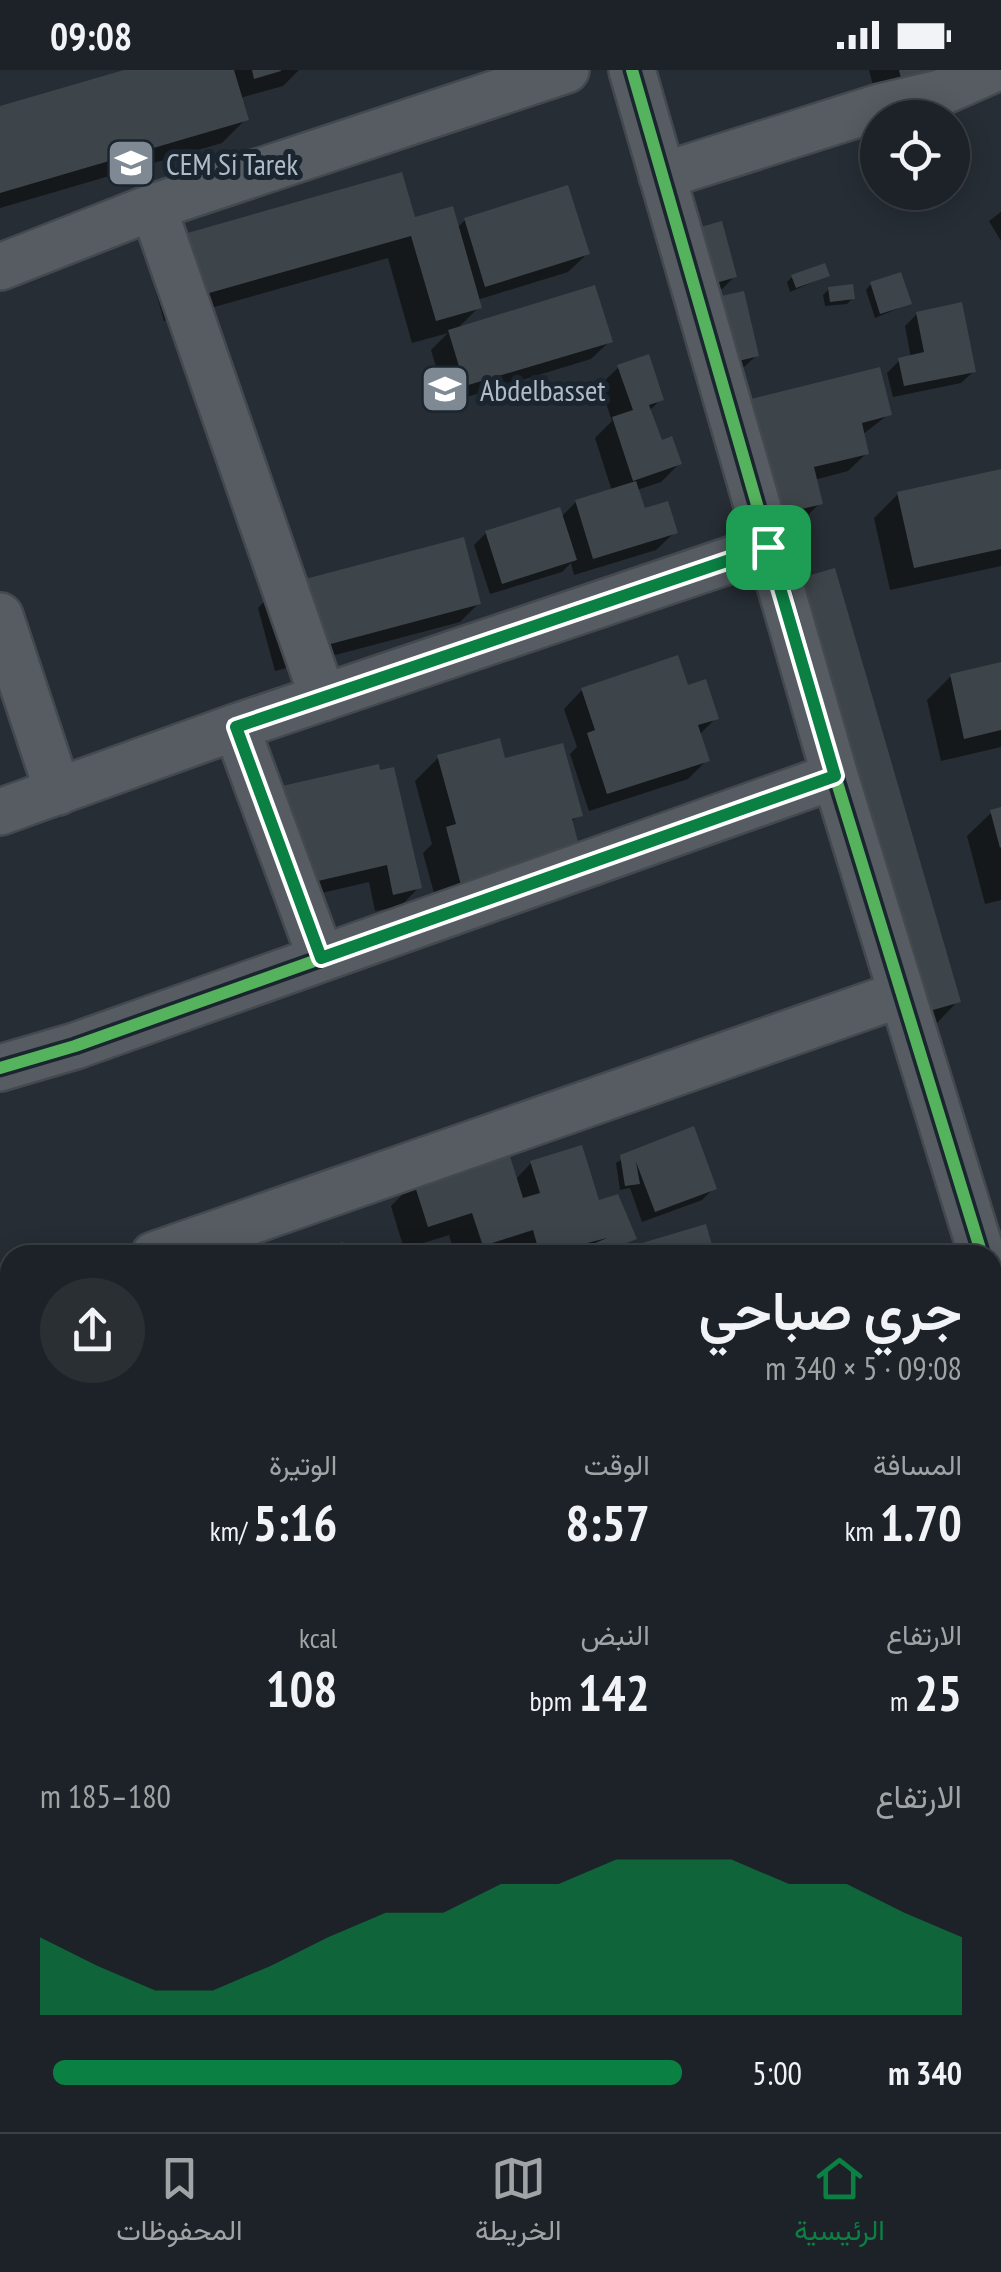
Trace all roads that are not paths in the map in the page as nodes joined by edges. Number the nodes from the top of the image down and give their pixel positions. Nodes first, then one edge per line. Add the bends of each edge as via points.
1 (566, 70) edge
2 (632, 70) edge
3 (992, 70) edge
4 (662, 176) junction
5 (153, 207) junction
6 (0, 268) edge
7 (768, 547) junction
8 (0, 616) edge
9 (323, 698) junction
10 (236, 727) junction
11 (835, 776) junction
12 (58, 792) junction
13 (0, 812) edge
14 (321, 958) junction
15 (901, 994) junction
16 (0, 1068) edge
17 (183, 1245) edge
18 (979, 1245) edge

1 - 5 street
2 - 4 street
3 - 4 street via 940,92
4 - 7 street
5 - 6 street
5 - 9 street
7 - 9 street
7 - 11 street
8 - 12 street
9 - 10 street
10 - 12 street
10 - 14 street
11 - 14 street
11 - 15 street
12 - 13 street
14 - 16 street
15 - 17 street
15 - 18 street

